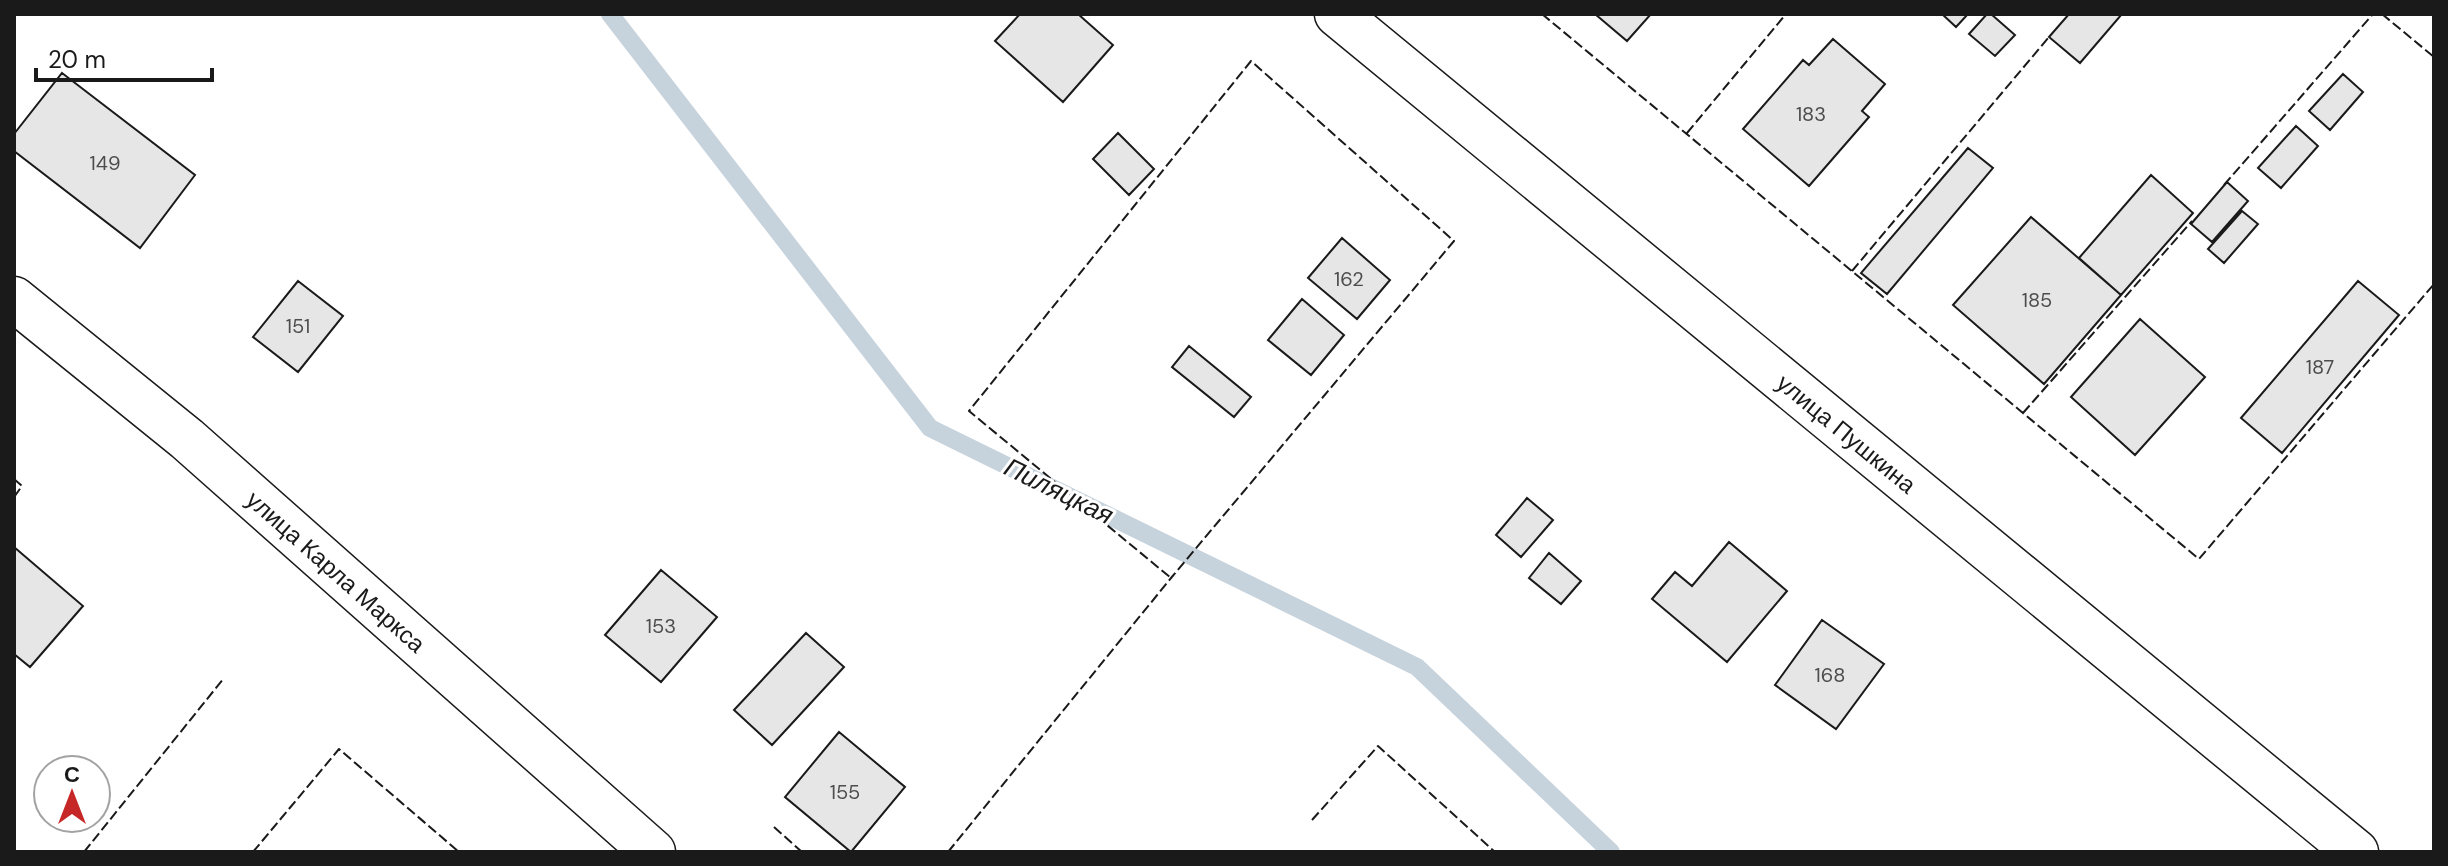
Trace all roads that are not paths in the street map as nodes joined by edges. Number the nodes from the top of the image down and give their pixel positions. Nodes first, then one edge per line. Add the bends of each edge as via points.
1 (1337, 14) edge
2 (14, 299) edge
3 (653, 852) edge
4 (2356, 852) edge

1 - 4 street, улица Пушкина
2 - 3 street, улица Карла Маркса via 187,439

